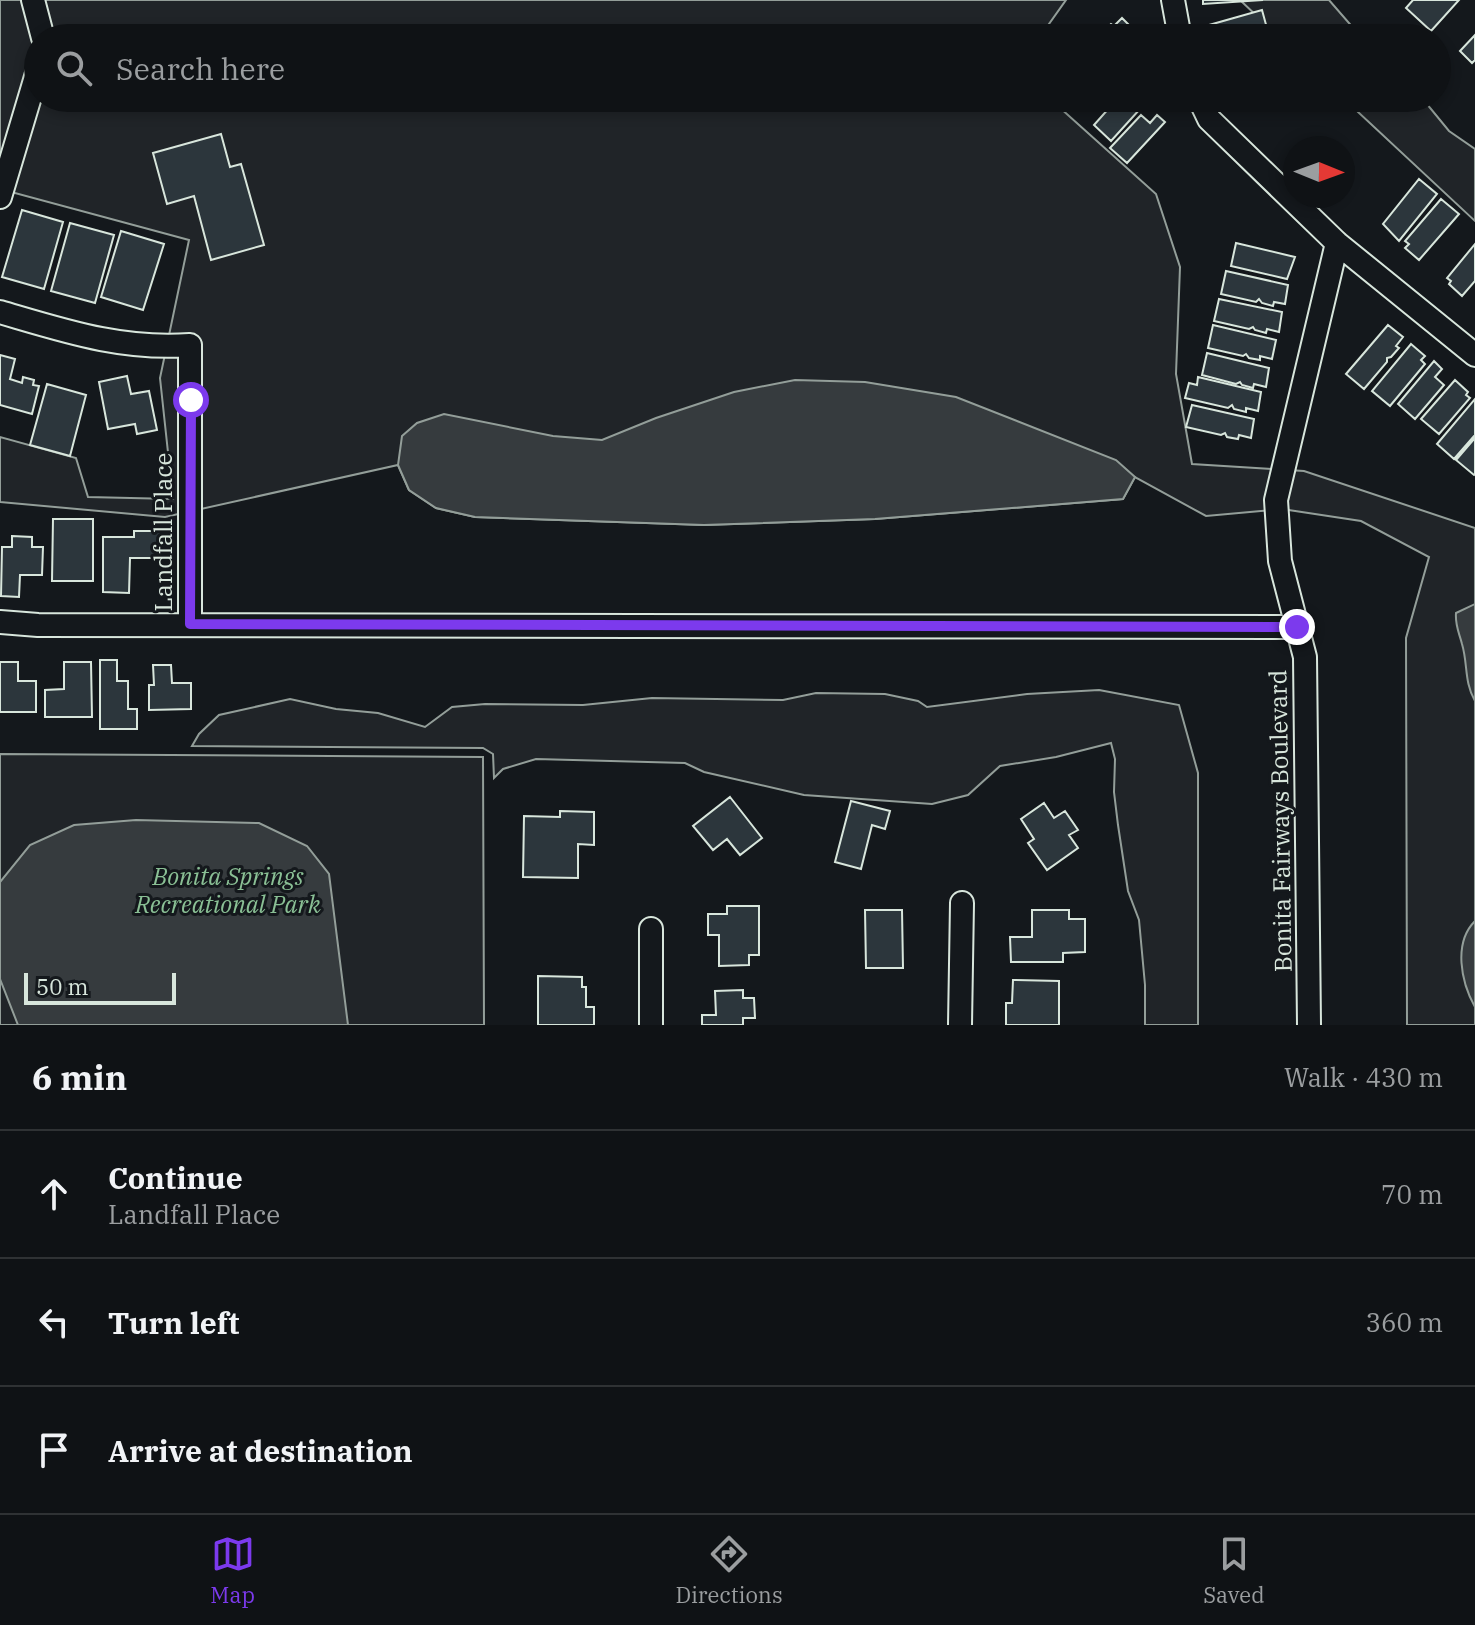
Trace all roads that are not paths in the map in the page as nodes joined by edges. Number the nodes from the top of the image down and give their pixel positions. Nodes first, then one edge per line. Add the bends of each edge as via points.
1 (33, 0) edge
2 (1173, 0) edge
3 (39, 24) edge
4 (1177, 24) edge
5 (25, 112) edge
6 (1206, 112) edge
7 (0, 197) edge
8 (1337, 243) junction
9 (0, 312) edge
10 (1475, 355) edge
11 (0, 622) edge
12 (190, 624) junction
13 (1297, 627) junction
14 (962, 903) dead end
15 (651, 929) dead end
16 (651, 1025) edge
17 (960, 1025) edge
18 (1309, 1025) edge

1 - 3 street
2 - 4 street
5 - 7 street
6 - 8 street
8 - 10 street
8 - 13 street, Bonita Fairways Boulevard via 1276,500 1280,561
9 - 12 street, Landfall Place via 119,344 190,345
11 - 12 street
12 - 13 street
13 - 18 street, Bonita Fairways Boulevard via 1305,657
14 - 17 street
15 - 16 street

